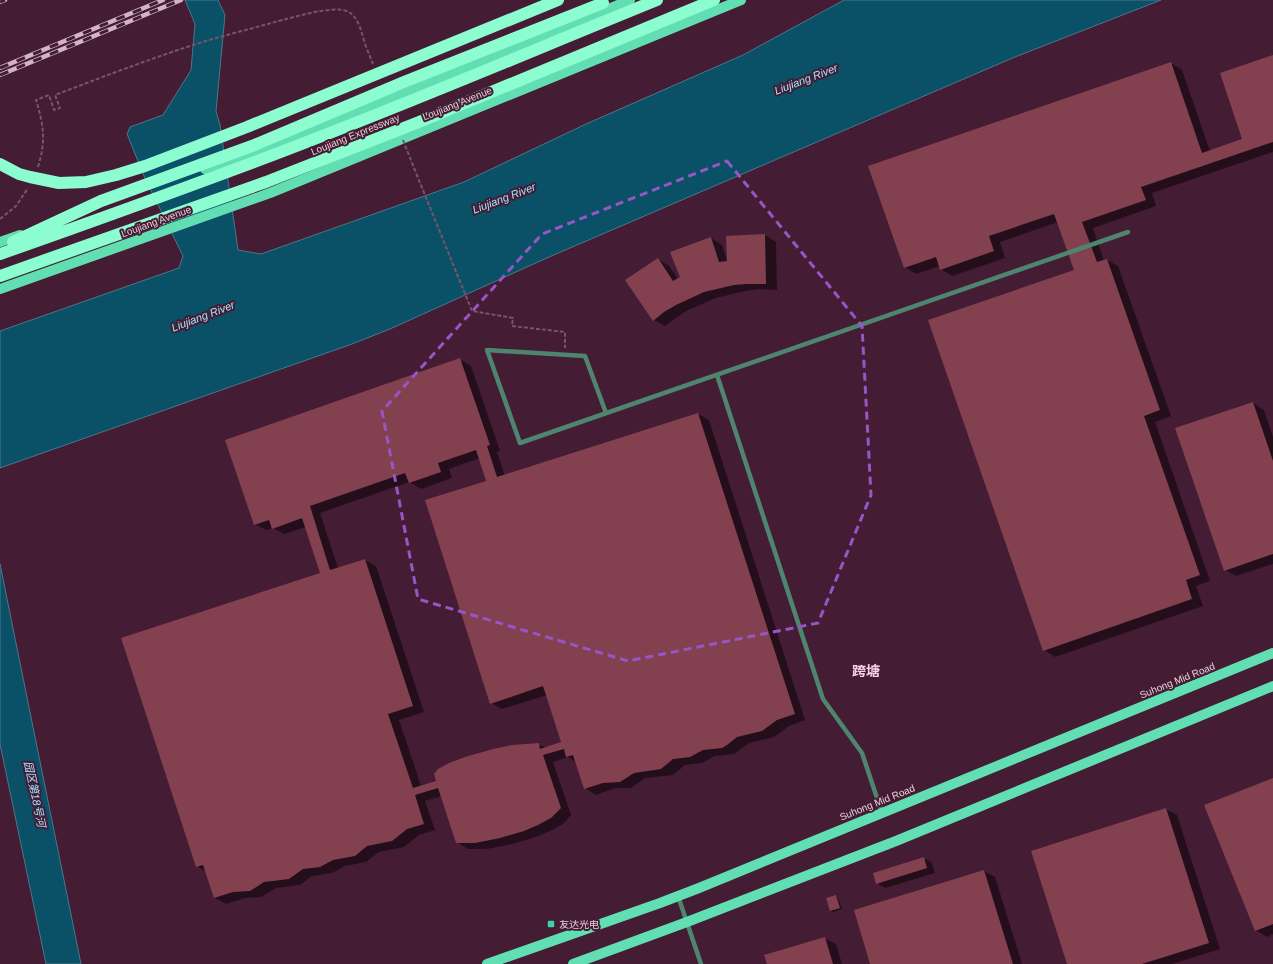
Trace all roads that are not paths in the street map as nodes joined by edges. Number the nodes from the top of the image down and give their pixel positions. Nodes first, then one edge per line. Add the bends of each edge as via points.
1 (558, 0) edge
2 (630, 0) edge
3 (657, 0) edge
4 (714, 0) edge
5 (741, 0) edge
6 (603, 3) dead end
7 (0, 164) edge
8 (1128, 232) dead end
9 (0, 242) edge
10 (0, 248) edge
11 (0, 254) edge
12 (0, 276) edge
13 (0, 289) edge
14 (717, 375) junction
15 (606, 413) junction
16 (1273, 654) edge
17 (1273, 686) edge
18 (882, 813) junction
19 (678, 896) junction
20 (687, 922) junction
21 (487, 964) edge
22 (573, 964) edge
23 (701, 964) edge

1 - 7 highway, bridge via 247,127 116,175 86,182 59,183 19,174
2 - 9 main road via 408,92 230,161
3 - 11 highway, Loujiang Expressway, bridge via 258,161
4 - 12 highway, Loujiang Expressway, bridge via 266,182
5 - 13 main road, Loujiang Avenue via 270,193
6 - 10 highway, bridge via 252,146 100,201
8 - 14 lane
14 - 15 lane
14 - 18 lane via 823,699 862,753
15 - 15 lane via 520,443 487,350 585,356
16 - 18 main road, Suhong Mid Road
17 - 20 main road via 896,841
18 - 19 main road, Suhong Mid Road
19 - 20 lane
19 - 21 main road, Suhong Mid Road
20 - 22 main road
20 - 23 lane

